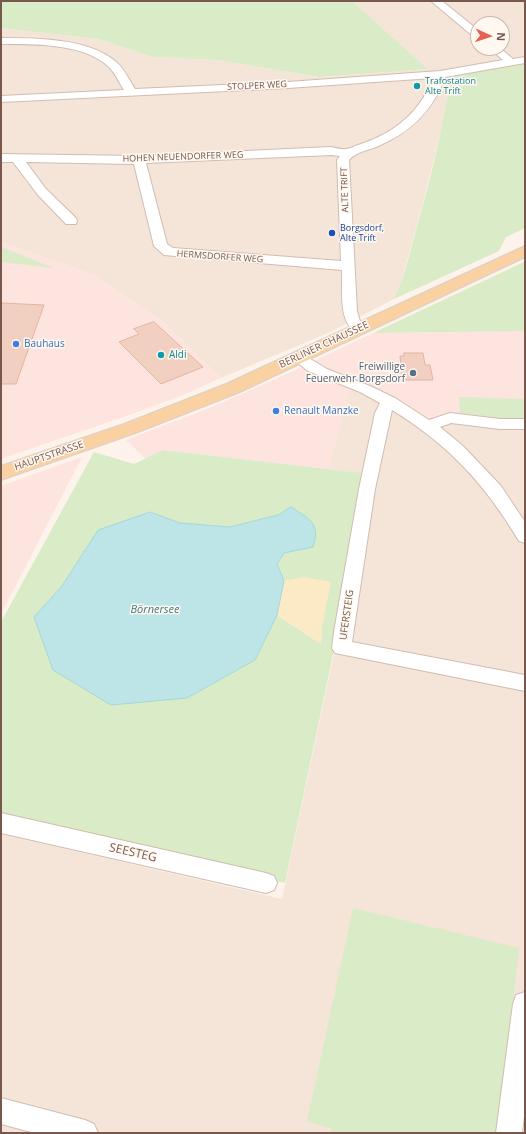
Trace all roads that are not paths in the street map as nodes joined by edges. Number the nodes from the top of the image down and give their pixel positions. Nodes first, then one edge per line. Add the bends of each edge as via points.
1 (436, 1) edge
2 (470, 27) edge
3 (1, 41) edge
4 (504, 56) edge
5 (525, 60) edge
6 (511, 62) junction
7 (440, 74) junction
8 (132, 93) junction
9 (1, 99) edge
10 (348, 153) junction
11 (1, 158) edge
12 (17, 159) junction
13 (139, 160) junction
14 (71, 221) dead end
15 (525, 251) edge
16 (348, 266) junction
17 (359, 328) junction
18 (297, 357) junction
19 (389, 401) junction
20 (525, 424) edge
21 (428, 426) junction
22 (97, 439) joint
23 (1, 473) edge
24 (525, 537) edge
25 (525, 683) edge
26 (1, 823) edge
27 (266, 883) dead end
28 (525, 1004) edge
29 (1, 1111) edge
30 (85, 1133) edge
31 (510, 1133) edge

1 - 2 street via 455,11
3 - 8 street via 75,46 111,63
4 - 6 street
5 - 6 street, STOLPER WEG
6 - 7 street, STOLPER WEG
7 - 8 street, STOLPER WEG
7 - 10 street, ALTE TRIFT via 427,105 412,121 394,133
8 - 9 street, STOLPER WEG
10 - 13 street, HOHEN NEUENDORFER WEG via 331,151
10 - 16 street, ALTE TRIFT via 344,160
11 - 12 street, HOHEN NEUENDORFER WEG
12 - 13 street, HOHEN NEUENDORFER WEG
12 - 14 street via 42,192
13 - 16 street, HERMSDORFER WEG via 161,246 168,252
15 - 17 main road, BERLINER CHAUSSEE
16 - 17 street, ALTE TRIFT via 351,320
17 - 18 main road, BERLINER CHAUSSEE
18 - 19 street via 314,370 363,388
18 - 22 main road, BERLINER CHAUSSEE via 170,414
19 - 21 street
19 - 25 street, UFERSTEIG via 383,413 367,489 342,648
20 - 21 street via 450,418
21 - 24 street via 471,462 497,491
22 - 23 main road, HAUPTSTRASSE
26 - 27 street, SEESTEG
28 - 31 street
29 - 30 street

